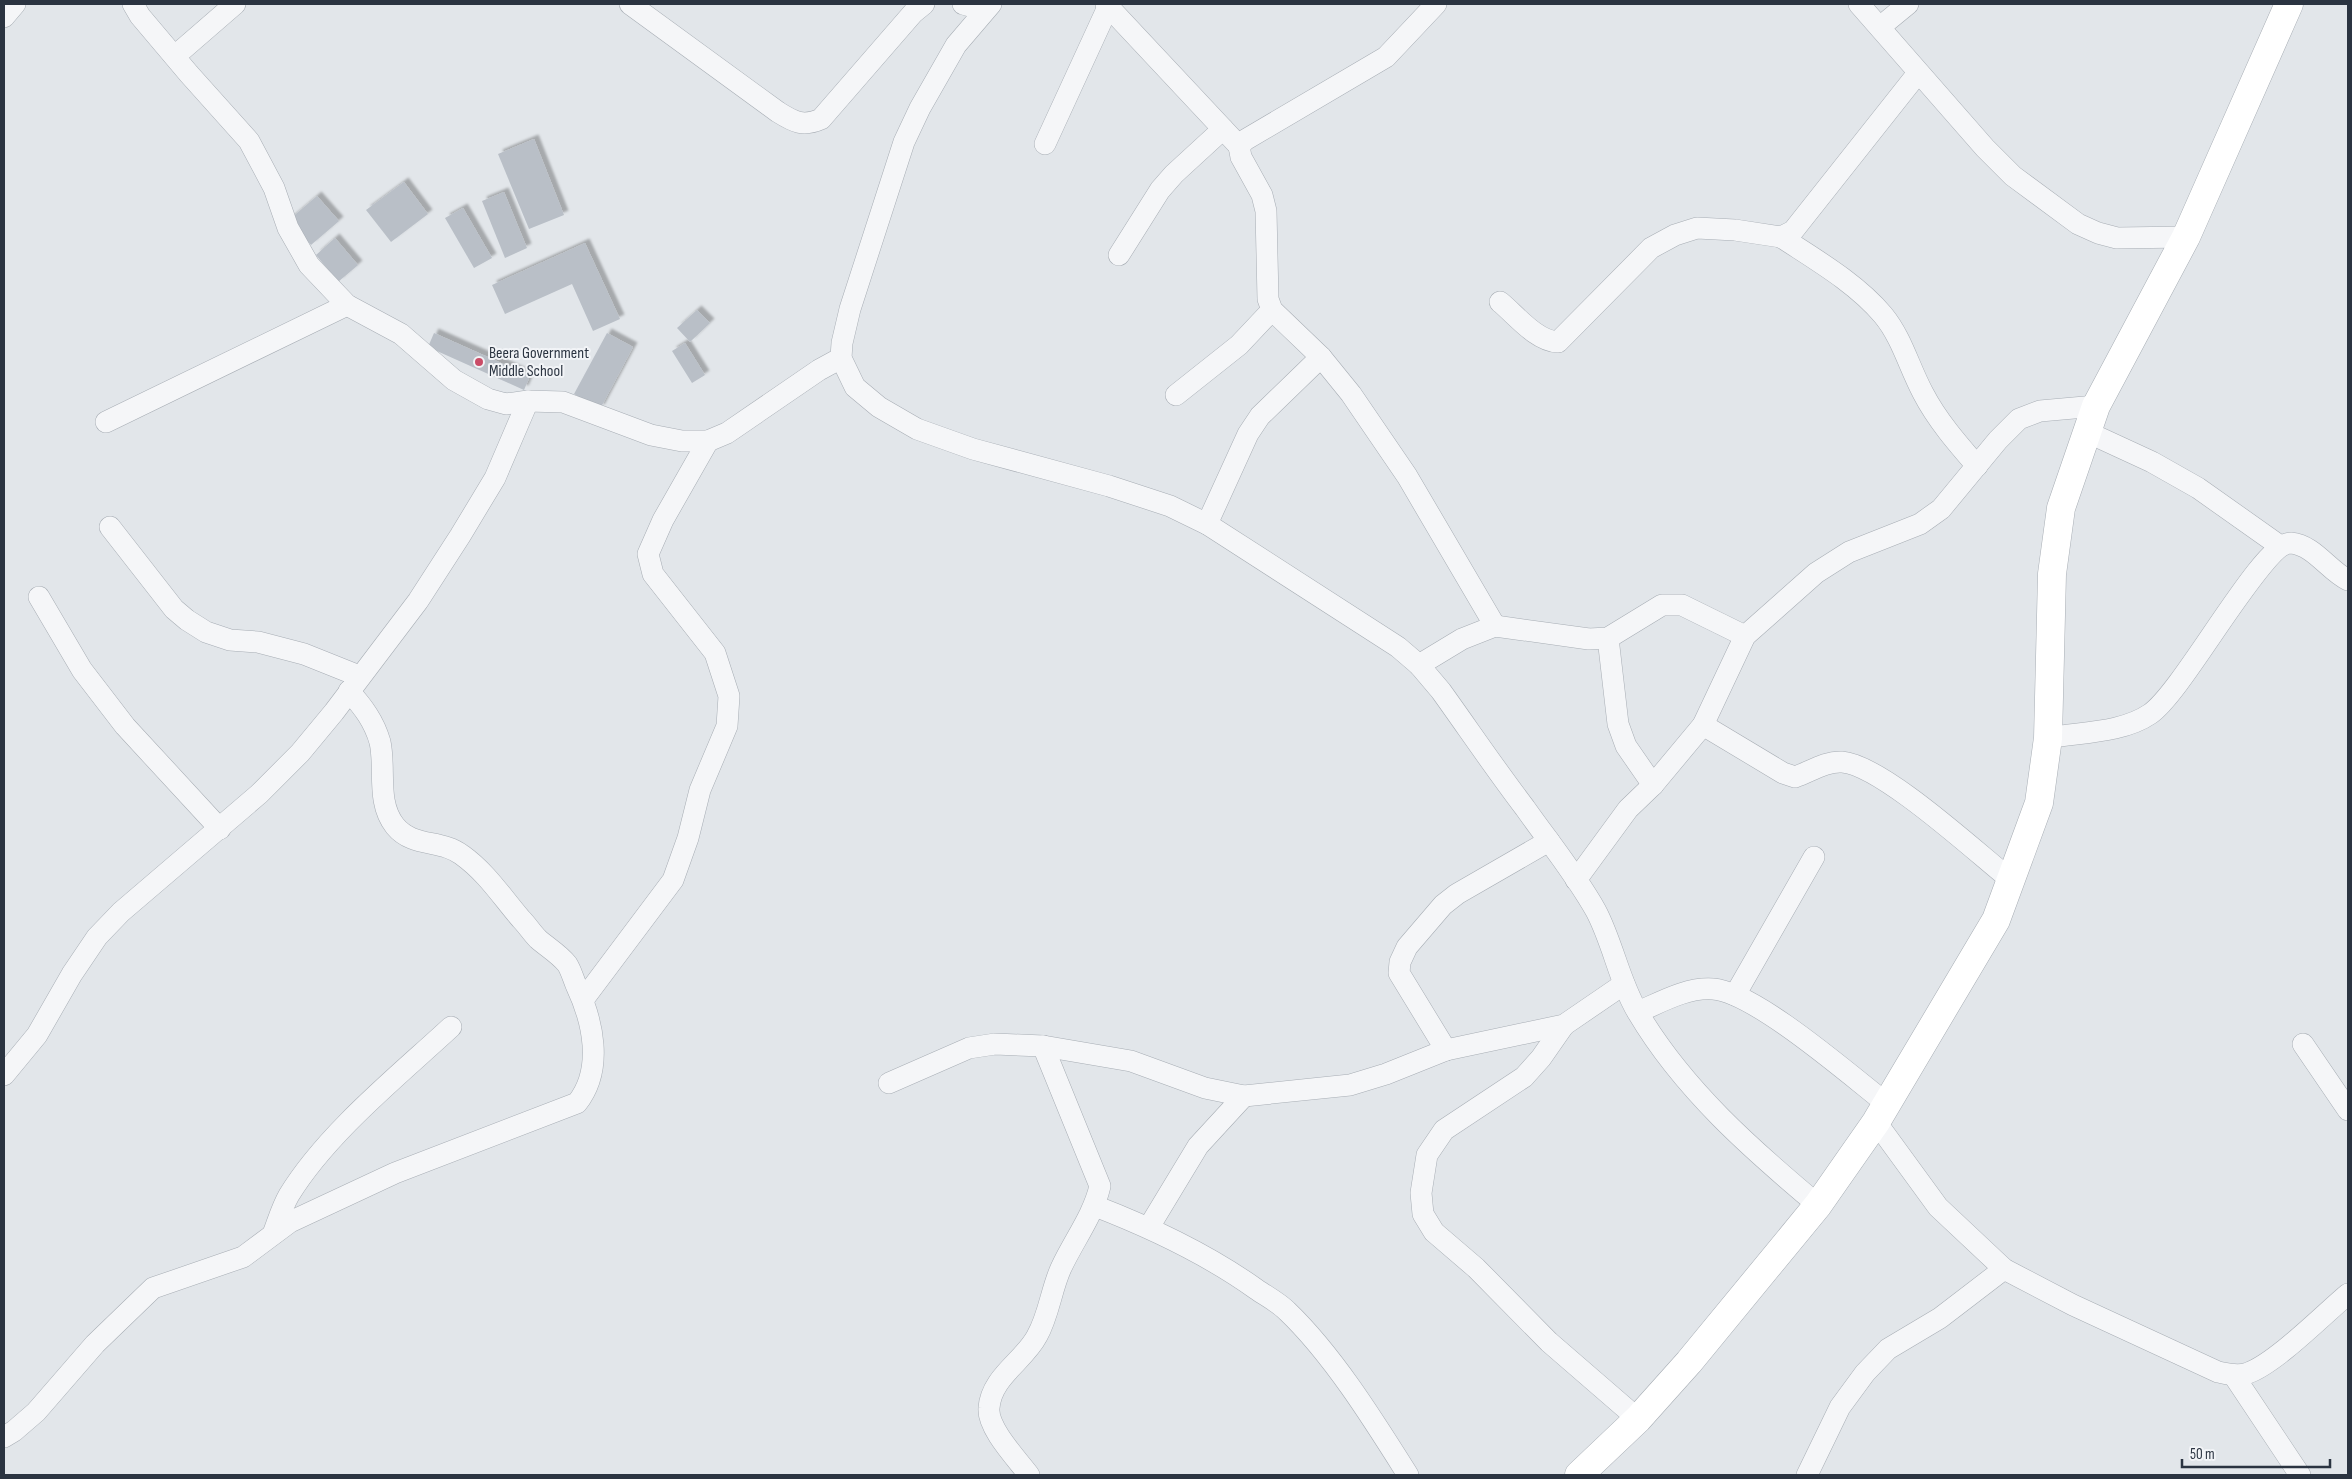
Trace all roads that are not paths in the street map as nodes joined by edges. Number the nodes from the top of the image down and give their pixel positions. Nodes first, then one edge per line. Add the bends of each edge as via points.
1 (15, 4) edge
2 (133, 4) edge
3 (236, 4) edge
4 (630, 4) edge
5 (924, 4) edge
6 (963, 4) edge
7 (1436, 4) edge
8 (1859, 4) edge
9 (1908, 4) edge
10 (2289, 4) edge
11 (1107, 5) edge
12 (988, 7) edge
13 (4, 17) edge
14 (1880, 27) junction
15 (175, 56) junction
16 (1918, 73) junction
17 (1223, 129) junction
18 (1045, 144) dead end
19 (1240, 146) junction
20 (2186, 236) junction
21 (1781, 237) junction
22 (1119, 255) dead end
23 (1500, 302) dead end
24 (347, 305) junction
25 (1272, 310) junction
26 (1321, 357) junction
27 (841, 358) junction
28 (1176, 395) dead end
29 (528, 401) junction
30 (2096, 406) junction
31 (106, 422) dead end
32 (2087, 432) junction
33 (708, 441) junction
34 (1977, 466) junction
35 (1207, 524) junction
36 (110, 527) dead end
37 (2280, 546) junction
38 (2348, 580) edge
39 (39, 596) dead end
40 (1495, 626) junction
41 (1745, 636) junction
42 (1608, 638) junction
43 (1419, 665) junction
44 (354, 684) junction
45 (1703, 725) junction
46 (2048, 738) junction
47 (1653, 785) junction
48 (220, 828) junction
49 (1549, 841) junction
50 (1814, 857) dead end
51 (1576, 880) junction
52 (2011, 880) junction
53 (1624, 984) junction
54 (1735, 995) junction
55 (584, 1000) junction
56 (1638, 1012) junction
57 (1564, 1025) junction
58 (451, 1027) dead end
59 (2303, 1044) dead end
60 (1043, 1046) junction
61 (1446, 1050) junction
62 (4, 1075) edge
63 (889, 1084) dead end
64 (1244, 1096) junction
65 (2348, 1110) edge
66 (1881, 1113) junction
67 (1818, 1205) junction
68 (1095, 1206) junction
69 (1149, 1227) junction
70 (273, 1234) junction
71 (2004, 1269) junction
72 (2348, 1294) edge
73 (2234, 1376) junction
74 (1638, 1419) junction
75 (4, 1437) edge
76 (1029, 1475) edge
77 (1408, 1475) edge
78 (1579, 1475) edge
79 (1808, 1475) edge
80 (2300, 1475) edge

1 - 13 street
2 - 15 street
3 - 15 street
4 - 5 street via 778,112 792,121 809,124 821,119
6 - 12 street
7 - 19 street via 1386,57 1245,140
8 - 14 street
9 - 14 street
10 - 20 street
11 - 17 street
11 - 18 street
12 - 27 street via 956,46 904,142 850,309
14 - 16 street
15 - 24 street via 249,141 274,188 288,228 309,265
16 - 20 street via 2013,176 2078,224 2098,234 2117,238
16 - 21 street via 1800,223
17 - 19 street
17 - 22 street via 1160,190
19 - 25 street via 1241,157 1262,195 1266,211 1268,300
20 - 30 street
21 - 23 street via 1697,228 1675,235 1651,248 1558,342 1549,342 1540,336
21 - 34 street via 1860,292 1884,316 1903,348 1929,405
24 - 29 street via 401,334 454,380 488,399 506,404
24 - 31 street
25 - 26 street
25 - 28 street via 1239,345
26 - 35 street via 1256,422
26 - 40 street via 1351,394 1407,476
27 - 33 street via 727,433
27 - 35 street via 855,387 879,407 917,429 973,449 1153,500
29 - 33 street via 563,402 651,435 682,441
29 - 44 street via 496,478 418,602
30 - 32 street
30 - 34 street via 2040,411 2019,419
32 - 37 street via 2198,488
32 - 46 street via 2061,508 2054,564
33 - 55 street via 663,520 648,554 653,574 715,653 729,696 727,726 700,790 673,880
34 - 41 street via 1941,509 1920,524 1849,552 1816,573
35 - 43 street via 1398,647
36 - 44 street via 186,620 206,632 230,640 258,642 304,654
37 - 38 street via 2292,543 2309,550
37 - 46 street via 2258,571 2172,693 2152,713 2129,725
39 - 48 street via 82,670 125,726
40 - 42 street via 1589,639
40 - 43 street via 1462,639
41 - 42 street via 1682,605 1662,605
41 - 45 street
42 - 47 street via 1618,724 1626,746
43 - 49 street
44 - 48 street via 300,753
44 - 55 street via 380,744 388,817 396,828 413,841 440,845 461,854 480,870 538,938 567,964
45 - 47 street
45 - 52 street via 1795,777 1829,762 1844,762 1862,769 1914,801
46 - 52 street via 2040,803
47 - 51 street via 1628,809
48 - 62 street via 121,912 97,937 37,1035
49 - 51 street
49 - 61 street via 1457,894 1443,905 1407,947 1399,973
50 - 54 street
51 - 53 street via 1596,912
52 - 66 street via 1996,920
53 - 56 street
53 - 57 street
54 - 56 street via 1715,989 1698,989
54 - 66 street via 1790,1028
55 - 70 street via 592,1026 593,1060 588,1086 577,1102 395,1173 290,1222
56 - 67 street via 1688,1082 1758,1155
57 - 61 street
57 - 74 street via 1524,1077 1444,1130 1427,1154 1421,1193 1423,1214 1434,1232 1476,1268 1549,1342
58 - 70 street via 380,1092 302,1176 288,1197
59 - 65 street
60 - 63 street via 994,1044 969,1048
60 - 64 street via 1131,1061 1205,1088
60 - 68 street via 1100,1186
61 - 64 street via 1350,1085
64 - 69 street via 1198,1146
66 - 67 street
66 - 71 street via 1938,1207
67 - 74 street
68 - 69 street
68 - 76 street via 1060,1270 1037,1336 992,1395 989,1408 991,1422
69 - 77 street via 1234,1273 1286,1310 1372,1417
70 - 75 street via 243,1257 152,1288 95,1344 36,1412
71 - 73 street via 2073,1305 2218,1372
71 - 79 street via 1940,1318 1882,1355 1840,1407
72 - 73 street via 2276,1356 2249,1373
73 - 80 street
74 - 78 street

